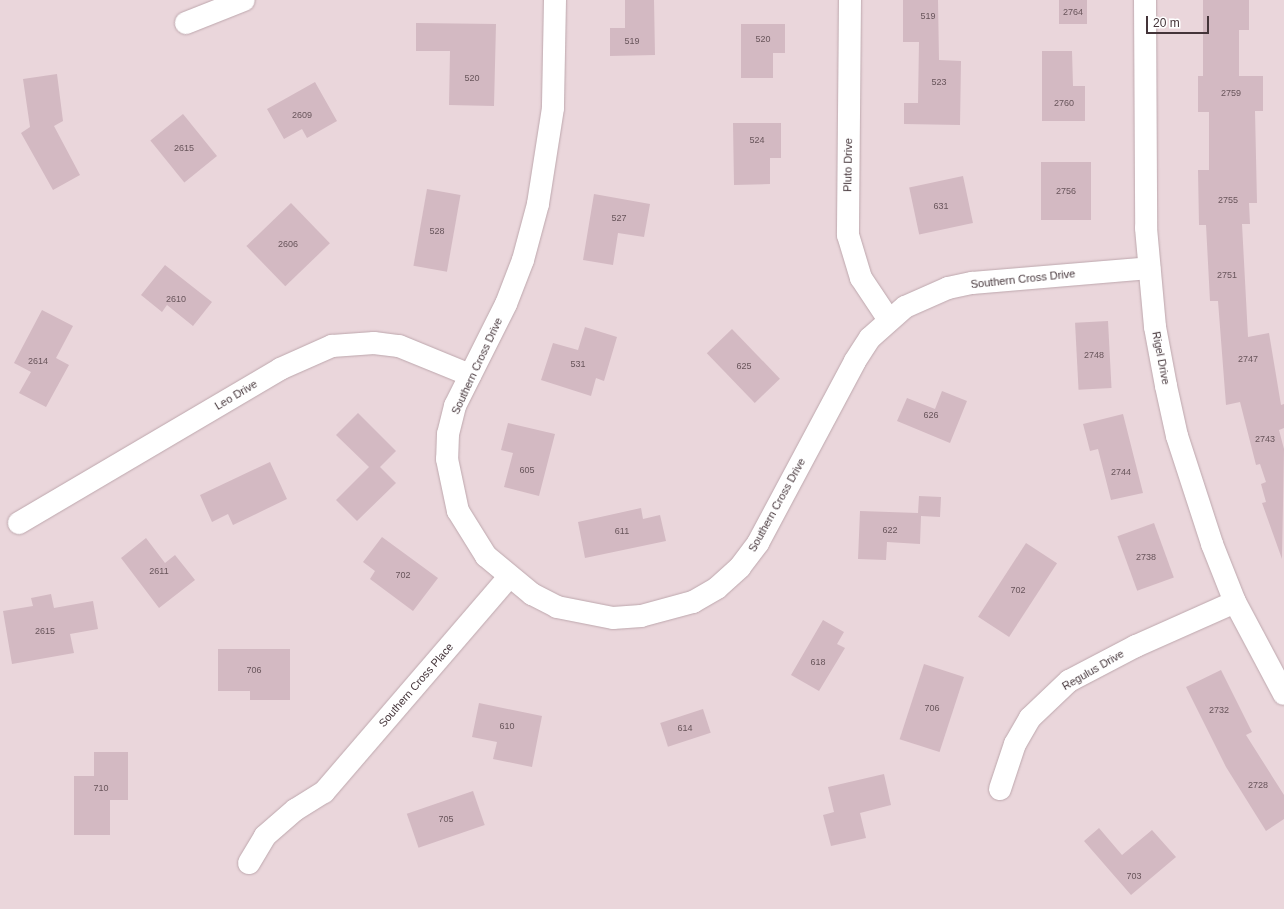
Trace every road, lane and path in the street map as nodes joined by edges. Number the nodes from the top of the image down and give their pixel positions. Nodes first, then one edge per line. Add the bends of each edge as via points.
1 (244, 0) edge
2 (555, 0) edge
3 (850, 0) edge
4 (1145, 0) edge
5 (186, 23) dead end
6 (1149, 268) junction
7 (889, 320) junction
8 (470, 375) junction
9 (19, 523) dead end
10 (508, 578) junction
11 (1235, 602) junction
12 (1284, 694) edge
13 (1000, 789) dead end
14 (249, 863) dead end

1 - 5 street
2 - 8 street, Southern Cross Drive via 553,108 538,204 523,260 506,304
3 - 7 street, Pluto Drive via 848,235 861,278
4 - 6 street, Rigel Drive via 1145,190
6 - 7 street, Southern Cross Drive via 972,283 924,297
6 - 11 street, Rigel Drive via 1155,327 1177,436
7 - 10 street, Southern Cross Drive via 870,338 855,361 758,543 740,567 716,588 692,602 666,610 641,616 613,618 557,607
8 - 9 street, Leo Drive via 399,346 374,343 332,346 280,369
8 - 10 street, Southern Cross Drive via 455,406 448,434 451,483 458,511 470,534 486,556
10 - 14 street, Southern Cross Place via 324,792 295,810 265,836
11 - 12 street, Rigel Drive
11 - 13 street, Regulus Drive via 1136,646 1069,681 1047,699 1030,718 1015,744

